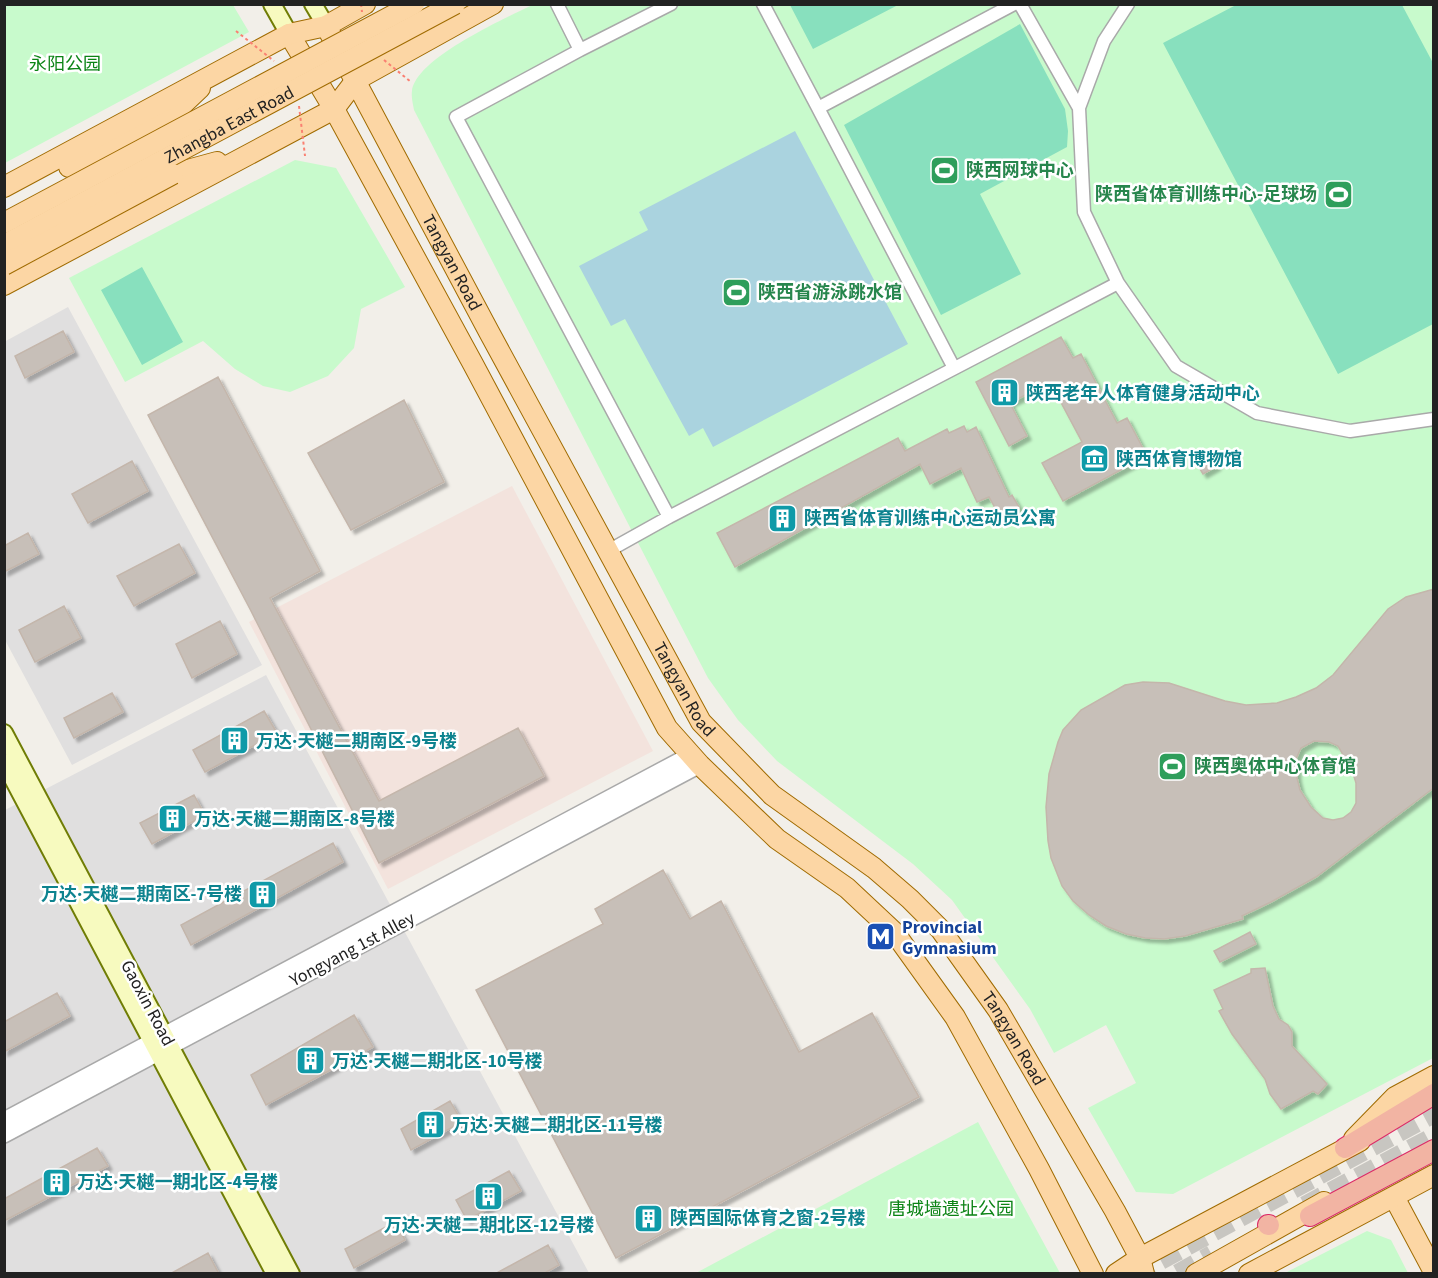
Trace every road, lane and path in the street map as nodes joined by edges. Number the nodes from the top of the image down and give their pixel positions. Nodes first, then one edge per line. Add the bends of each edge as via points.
1 (272, 4) edge
2 (313, 4) edge
3 (361, 4) edge
4 (414, 4) edge
5 (454, 4) edge
6 (493, 4) edge
7 (557, 4) edge
8 (671, 4) edge
9 (764, 4) edge
10 (1014, 4) edge
11 (1020, 4) edge
12 (1128, 4) edge
13 (364, 12) edge
14 (326, 26) junction
15 (236, 31) dead end
16 (289, 34) junction
17 (580, 50) junction
18 (382, 58) dead end
19 (277, 63) dead end
20 (219, 70) junction
21 (356, 80) junction
22 (411, 82) dead end
23 (299, 104) dead end
24 (818, 108) junction
25 (1079, 108) junction
26 (334, 109) junction
27 (249, 153) junction
28 (305, 156) dead end
29 (4, 187) edge
30 (4, 202) edge
31 (4, 223) edge
32 (4, 245) edge
33 (4, 264) edge
34 (1118, 283) junction
35 (4, 285) edge
36 (954, 368) junction
37 (1434, 419) edge
38 (669, 517) junction
39 (608, 550) junction
40 (4, 733) edge
41 (695, 760) junction
42 (4, 762) edge
43 (15, 780) edge
44 (161, 1043) junction
45 (1434, 1076) edge
46 (1434, 1094) edge
47 (1434, 1101) edge
48 (4, 1120) edge
49 (4, 1135) edge
50 (1434, 1140) edge
51 (1345, 1148) junction
52 (1434, 1150) edge
53 (1434, 1175) edge
54 (1394, 1197) junction
55 (1310, 1216) dead end
56 (1142, 1266) edge
57 (1434, 1272) edge
58 (275, 1274) edge
59 (291, 1274) edge
60 (1093, 1274) edge
61 (1116, 1274) edge
62 (1196, 1274) edge
63 (1249, 1274) edge

1 - 16 main road
2 - 14 main road
3 - 13 path, bridge
4 - 31 main road, Zhangba East Road, bridge
5 - 32 main road, Zhangba East Road, bridge
6 - 21 main road
7 - 17 street
8 - 17 street
9 - 24 street
10 - 24 street
11 - 25 street
12 - 25 street via 1104,41
13 - 14 main road
14 - 16 main road
14 - 21 main road, Tangyan Road
15 - 19 path, bridge
16 - 20 main road
16 - 26 main road, Tangyan Road
17 - 38 street via 456,117
18 - 22 path, bridge
20 - 29 main road
20 - 30 main road via 180,107
21 - 26 main road
21 - 39 main road, Tangyan Road
23 - 28 path, bridge
24 - 36 street
25 - 34 street via 1084,212
26 - 27 main road
26 - 41 main road, Tangyan Road via 668,729
27 - 33 main road, bridge via 173,174
27 - 35 main road
34 - 36 street
34 - 37 street via 1176,366 1257,413 1350,431
36 - 38 street
38 - 39 street
39 - 56 main road, Tangyan Road via 701,722 772,795 874,868 941,930 998,1010 1115,1211
40 - 43 main road, Gaoxin Road
41 - 44 street, Yongyang 1st Alley
41 - 60 main road, Tangyan Road via 777,839 847,888 894,932 955,1017
42 - 43 main road, Gaoxin Road
43 - 44 main road, Gaoxin Road
44 - 48 street, Yongyang 1st Alley
44 - 49 street, Yongyang 1st Alley
44 - 58 main road, Gaoxin Road
44 - 59 main road, Gaoxin Road
45 - 51 main road via 1395,1097
46 - 51 highway
47 - 51 main road
50 - 62 main road
51 - 56 main road
52 - 55 highway
53 - 54 main road
54 - 57 main road
54 - 63 main road
56 - 61 main road

